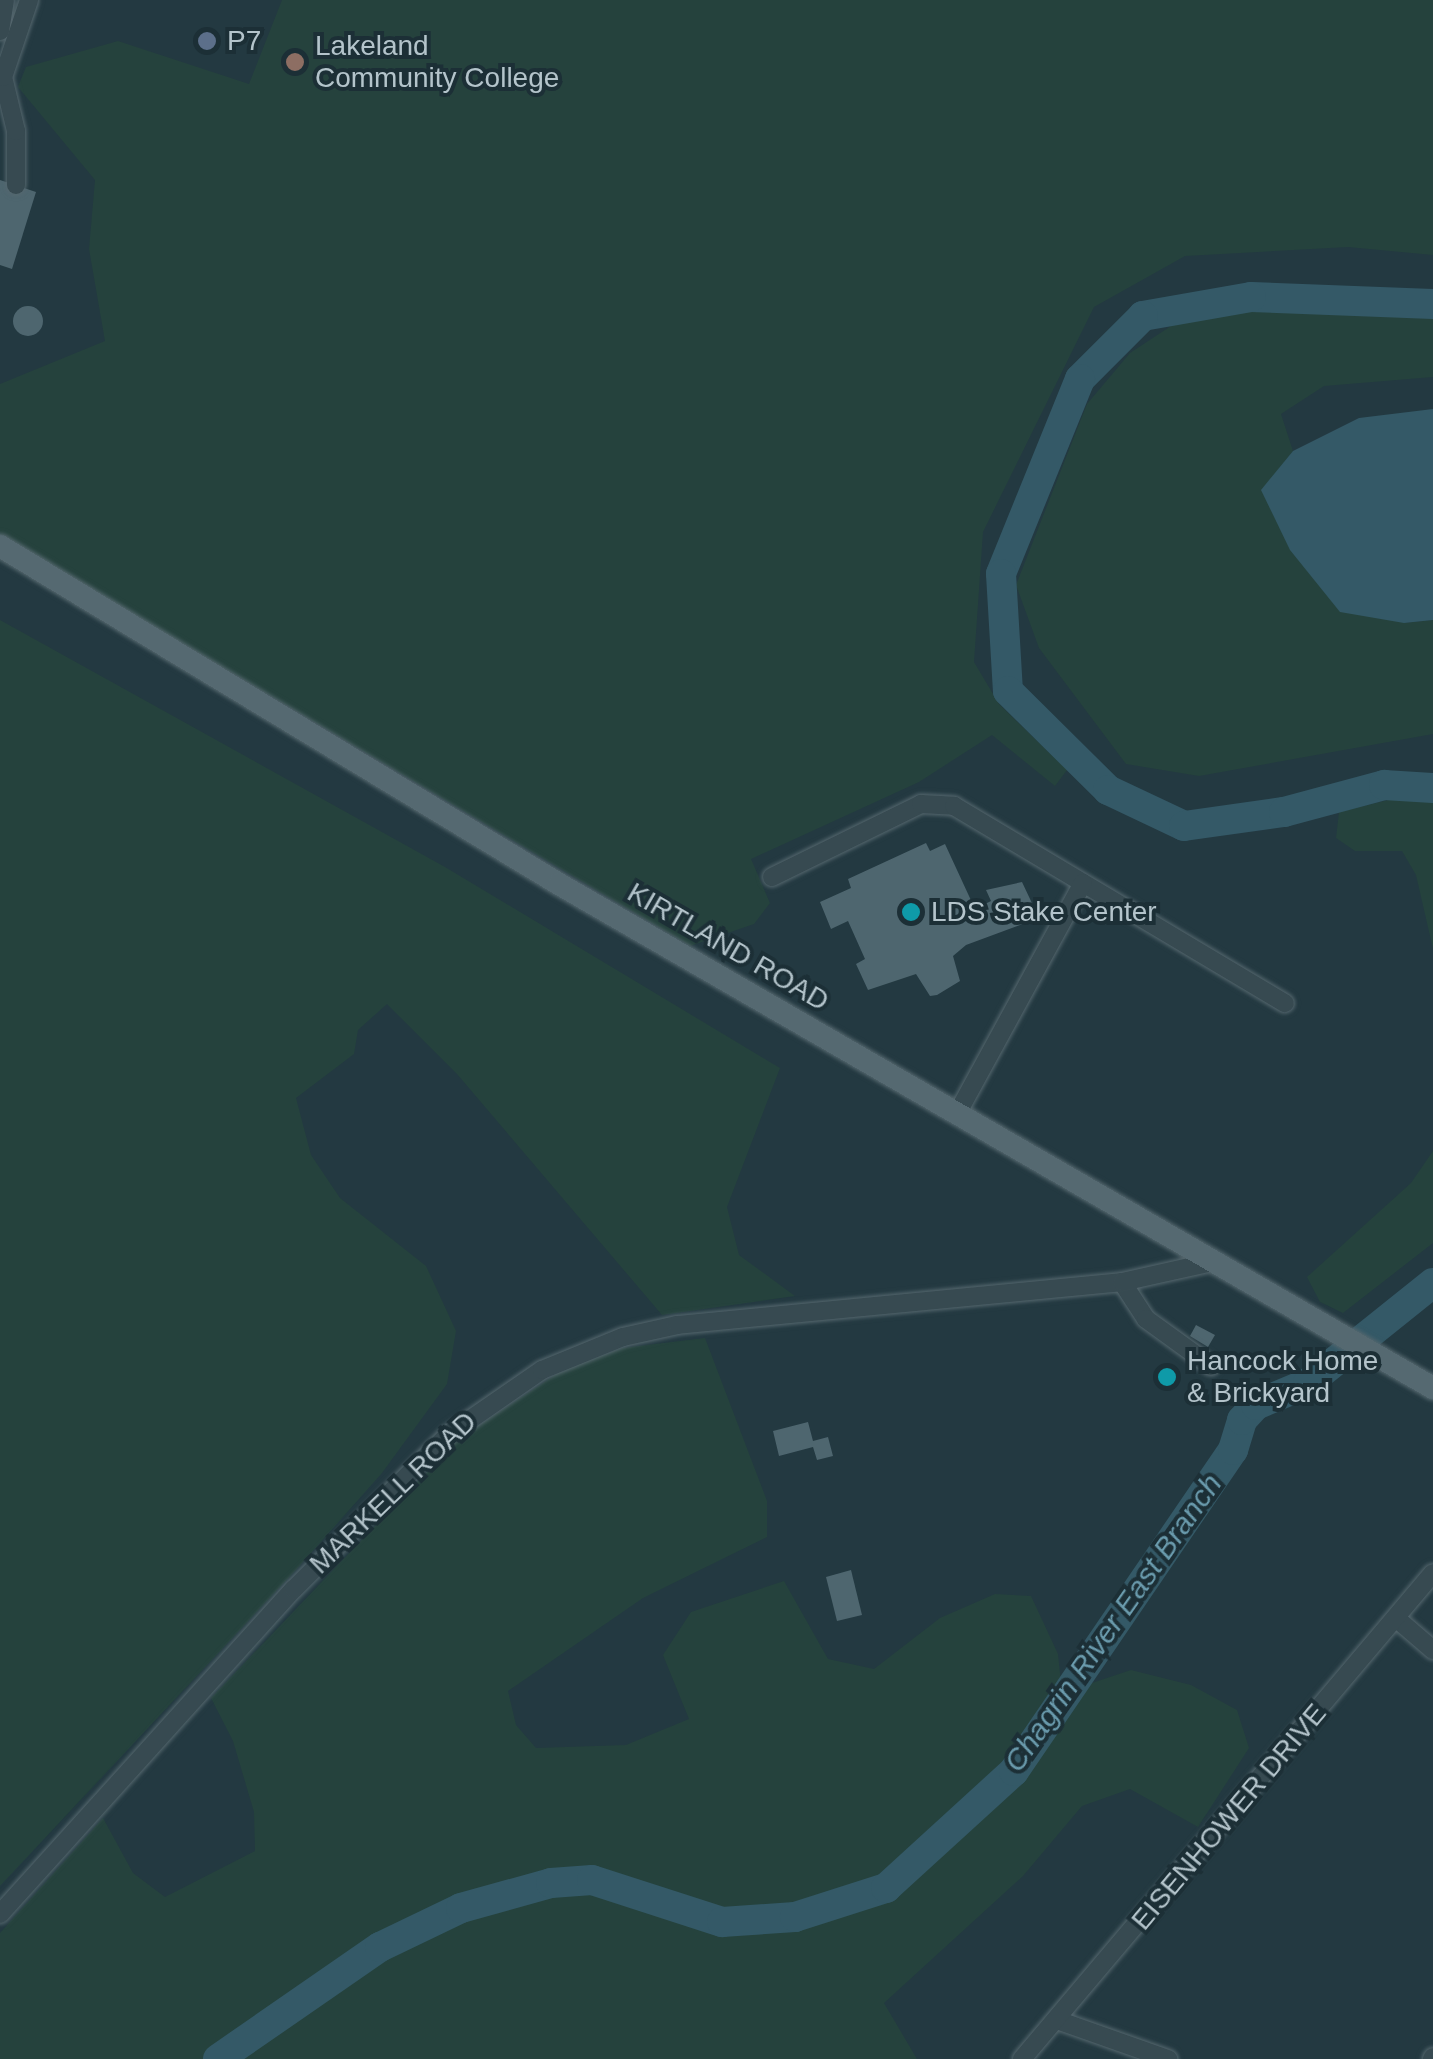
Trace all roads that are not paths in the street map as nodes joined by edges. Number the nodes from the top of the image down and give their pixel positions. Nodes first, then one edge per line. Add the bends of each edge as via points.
1 (5, 0) edge
2 (29, 0) edge
3 (0, 32) edge
4 (16, 185) dead end
5 (0, 546) edge
6 (772, 877) dead end
7 (1083, 883) junction
8 (1285, 1003) dead end
9 (958, 1114) junction
10 (1212, 1262) junction
11 (1122, 1282) junction
12 (1211, 1366) dead end
13 (1423, 1382) edge
14 (1433, 1573) edge
15 (1397, 1619) junction
16 (1433, 1650) edge
17 (0, 1914) edge
18 (1057, 2020) junction
19 (1022, 2059) edge
20 (1168, 2059) edge

1 - 3 street
2 - 4 street via 3,76 16,130
5 - 9 main road, KIRTLAND ROAD via 559,884
6 - 7 street via 921,804 938,803
7 - 8 street
7 - 9 street
9 - 10 main road, KIRTLAND ROAD
10 - 11 street, MARKELL ROAD
10 - 13 main road, KIRTLAND ROAD
11 - 12 street via 1146,1318
11 - 17 street, MARKELL ROAD via 677,1325 601,1344 518,1384 448,1435 294,1588
14 - 15 street, EISENHOWER DRIVE
15 - 16 street
15 - 18 street, EISENHOWER DRIVE
18 - 19 street, EISENHOWER DRIVE
18 - 20 street

